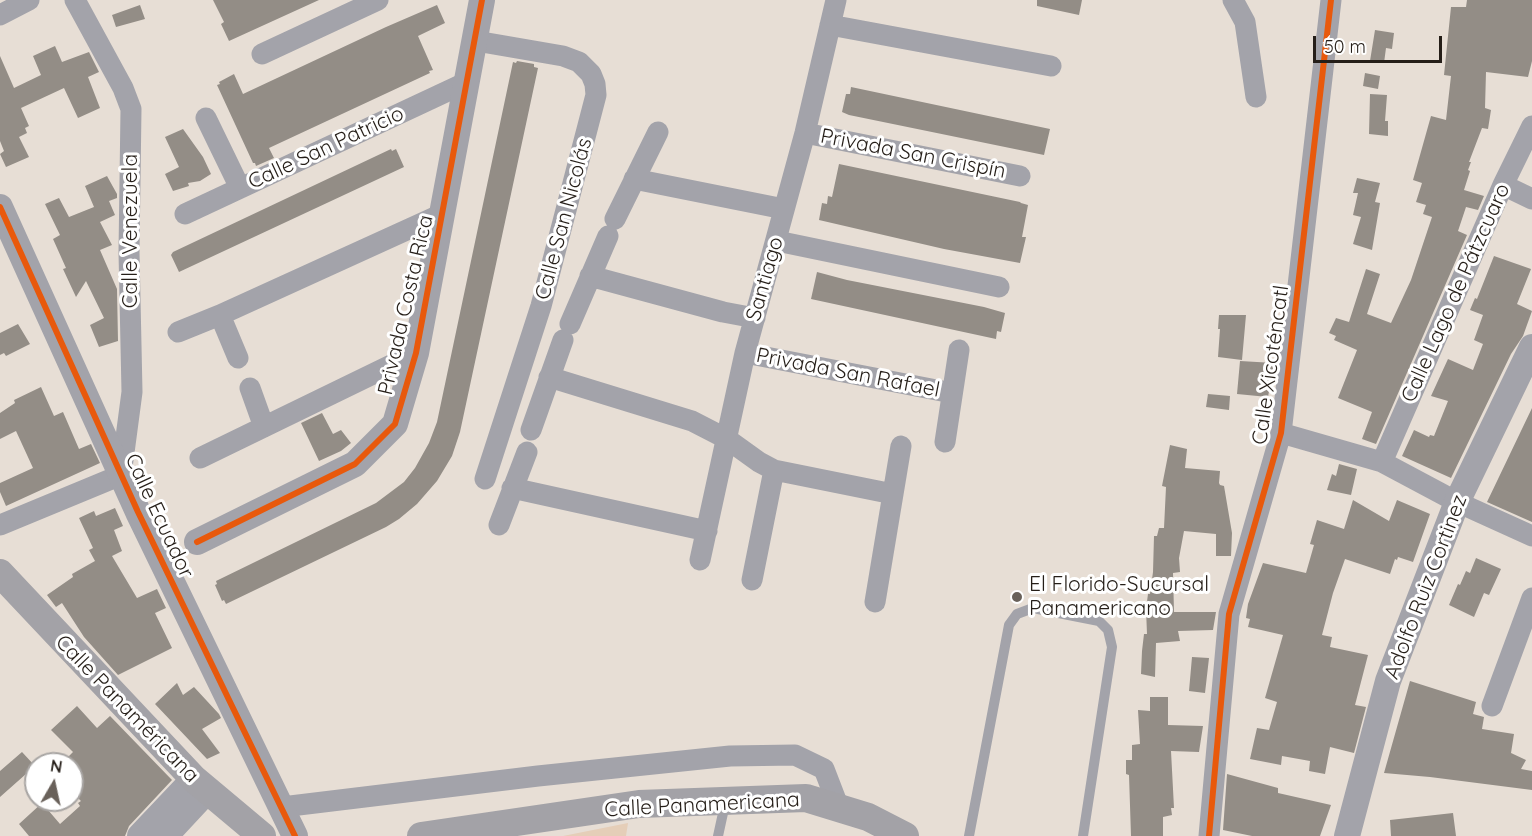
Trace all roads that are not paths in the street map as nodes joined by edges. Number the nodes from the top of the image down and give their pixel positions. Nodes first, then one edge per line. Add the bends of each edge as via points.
1 (29, 0) edge
2 (75, 0) edge
3 (378, 0) edge
4 (482, 0) edge
5 (836, 0) edge
6 (1233, 0) edge
7 (1331, 0) edge
8 (0, 15) edge
9 (830, 25) junction
10 (476, 41) junction
11 (262, 54) dead end
12 (1051, 66) dead end
13 (467, 82) junction
14 (1256, 97) dead end
15 (206, 118) dead end
16 (1532, 126) edge
17 (658, 132) dead end
18 (806, 133) junction
19 (1020, 176) dead end
20 (634, 179) junction
21 (1503, 185) junction
22 (240, 188) junction
23 (1532, 199) edge
24 (0, 207) edge
25 (784, 209) junction
26 (444, 213) junction
27 (184, 214) dead end
28 (777, 241) junction
29 (591, 276) junction
30 (999, 286) dead end
31 (220, 315) junction
32 (755, 318) junction
33 (178, 332) dead end
34 (1532, 347) edge
35 (959, 350) dead end
36 (416, 353) junction
37 (745, 353) junction
38 (238, 358) dead end
39 (549, 377) junction
40 (250, 388) dead end
41 (952, 393) junction
42 (264, 427) junction
43 (531, 430) dead end
44 (1281, 433) junction
45 (727, 439) junction
46 (945, 442) dead end
47 (901, 446) dead end
48 (527, 452) dead end
49 (200, 458) dead end
50 (1382, 462) junction
51 (774, 471) junction
52 (121, 476) junction
53 (485, 479) dead end
54 (512, 488) junction
55 (893, 494) junction
56 (1457, 502) junction
57 (0, 525) edge
58 (499, 525) dead end
59 (707, 531) junction
60 (1532, 536) edge
61 (197, 542) dead end
62 (700, 560) dead end
63 (0, 573) edge
64 (752, 580) dead end
65 (1532, 597) edge
66 (875, 602) dead end
67 (1492, 706) dead end
68 (200, 785) junction
69 (726, 801) junction
70 (282, 807) junction
71 (839, 808) junction
72 (140, 836) edge
73 (165, 836) edge
74 (262, 836) edge
75 (295, 836) edge
76 (421, 836) edge
77 (718, 836) edge
78 (905, 836) edge
79 (969, 836) edge
80 (1083, 836) edge
81 (1209, 836) edge
82 (1347, 836) edge

1 - 8 street
2 - 52 street, Calle Venezuela via 131,109 132,392
3 - 11 street
4 - 10 street, Privada Costa Rica
5 - 9 street, Santiago
6 - 14 street via 1245,22
7 - 44 street, Calle Xicoténcatl
9 - 12 street
9 - 18 street, Santiago
10 - 13 street, Privada Costa Rica
10 - 53 street, Calle San Nicolás via 579,62 591,74 596,95 541,306
13 - 22 street, Calle San Patricio
13 - 26 street, Privada Costa Rica
15 - 22 street
16 - 21 street, Calle Lago de Pátzcuaro
17 - 20 street
18 - 19 street, Privada San Crispín
18 - 25 street, Santiago
20 - 25 street
20 - 29 street
21 - 23 street
21 - 50 street, Calle Lago de Pátzcuaro
22 - 27 street, Calle San Patricio
24 - 52 street, Calle Ecuador
25 - 28 street, Santiago
26 - 31 street
26 - 36 street, Privada Costa Rica
28 - 30 street
28 - 32 street, Santiago
29 - 32 street
29 - 39 street
31 - 33 street
31 - 38 street
32 - 37 street, Santiago
34 - 56 street, Adolfo Ruiz Cortinez
35 - 41 street
36 - 42 street
36 - 61 street, Privada Costa Rica via 395,424 355,464
37 - 41 street, Privada San Rafael
37 - 45 street, Santiago
39 - 43 street
39 - 45 street via 692,421
40 - 42 street
41 - 46 street
42 - 49 street
44 - 50 street
44 - 81 street, Calle Xicoténcatl via 1229,614
45 - 51 street
45 - 59 street, Santiago
47 - 55 street
48 - 54 street
50 - 56 street
51 - 55 street
51 - 64 street
52 - 57 street
52 - 70 street, Calle Ecuador
54 - 58 street
54 - 59 street
55 - 66 street
56 - 60 street
56 - 82 street, Adolfo Ruiz Cortinez via 1388,681
59 - 62 street, Santiago
63 - 68 main road, Calle Panaméricana
65 - 67 street
68 - 72 street
68 - 73 street
68 - 74 main road, Calle Panaméricana
69 - 71 main road, Calle Panamericana via 806,798
69 - 76 main road, Calle Panamericana via 639,804
69 - 77 lane
70 - 71 street via 707,758 795,755 824,769
70 - 75 street, Calle Ecuador
71 - 78 main road, Calle Panamericana via 868,817
79 - 80 lane via 1009,625 1017,614 1033,608 1099,621 1108,630 1112,647

